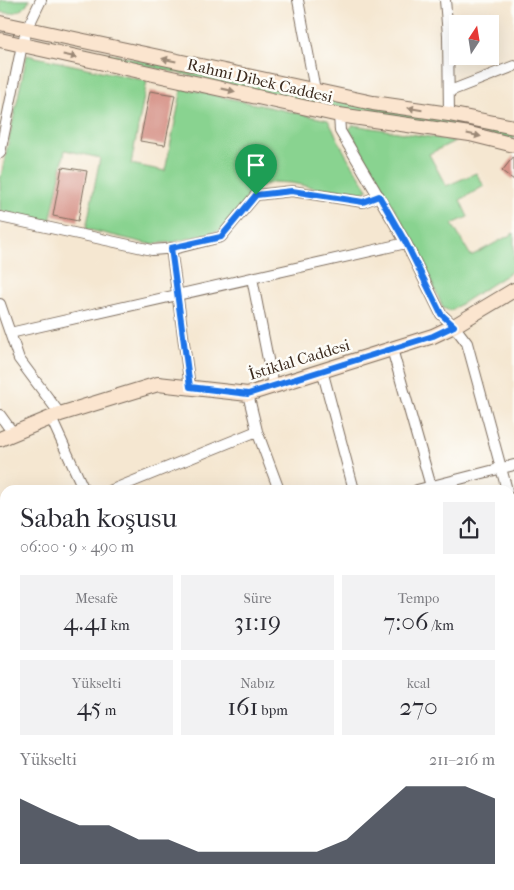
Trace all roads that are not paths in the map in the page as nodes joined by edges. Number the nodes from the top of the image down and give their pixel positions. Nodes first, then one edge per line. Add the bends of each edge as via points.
1 (41, 0) edge
2 (298, 0) edge
3 (445, 0) edge
4 (0, 23) edge
5 (27, 29) junction
6 (0, 40) edge
7 (22, 45) junction
8 (514, 66) edge
9 (315, 90) junction
10 (450, 91) junction
11 (449, 114) junction
12 (339, 115) junction
13 (514, 127) edge
14 (2, 137) edge
15 (514, 145) edge
16 (0, 153) edge
17 (379, 196) junction
18 (0, 217) edge
19 (406, 243) junction
20 (171, 248) junction
21 (252, 278) junction
22 (514, 290) edge
23 (178, 295) junction
24 (0, 304) edge
25 (454, 326) junction
26 (10, 333) junction
27 (392, 349) junction
28 (322, 370) junction
29 (273, 386) junction
30 (190, 387) junction
31 (248, 394) junction
32 (0, 415) edge
33 (56, 416) junction
34 (257, 431) junction
35 (14, 433) junction
36 (0, 440) edge
37 (514, 465) edge
38 (501, 468) junction
39 (82, 485) edge
40 (124, 485) edge
41 (278, 485) edge
42 (353, 485) edge
43 (431, 485) edge
44 (442, 485) edge
45 (506, 485) edge

1 - 5 street
2 - 9 street
3 - 10 street
4 - 5 main road, Rahmi Dibek Caddesi
5 - 7 street
9 -> 5 main road, Rahmi Dibek Caddesi
6 - 7 main road, Rahmi Dibek Caddesi
7 -> 12 main road, Rahmi Dibek Caddesi
7 - 14 street
8 - 10 street
11 -> 9 main road, Rahmi Dibek Caddesi
10 - 11 street
11 - 13 main road, Rahmi Dibek Caddesi
12 -> 15 main road, Rahmi Dibek Caddesi via 470,134
12 - 17 street via 340,130
14 - 16 street
17 - 19 street
17 - 20 street via 363,202 292,191 256,195 221,237
18 - 20 street via 152,250
19 - 21 street
19 - 25 street via 441,314
20 - 23 street
21 - 23 street
21 - 29 street
22 - 25 main road, İstiklal Caddesi
23 - 26 street
23 - 30 street
24 - 26 street
25 - 27 main road, İstiklal Caddesi
25 - 38 street via 467,343
26 - 33 street via 19,358
27 - 28 main road, İstiklal Caddesi
27 - 43 street
28 - 29 main road, İstiklal Caddesi
28 - 42 street
29 - 31 main road, İstiklal Caddesi
30 - 31 main road, İstiklal Caddesi
30 - 33 main road, İstiklal Caddesi via 158,384
31 - 34 street
32 - 35 street
33 - 35 main road, İstiklal Caddesi
33 - 39 street
34 - 40 street
34 - 41 street
35 - 36 main road, İstiklal Caddesi
37 - 38 street
38 - 44 street
38 - 45 street

